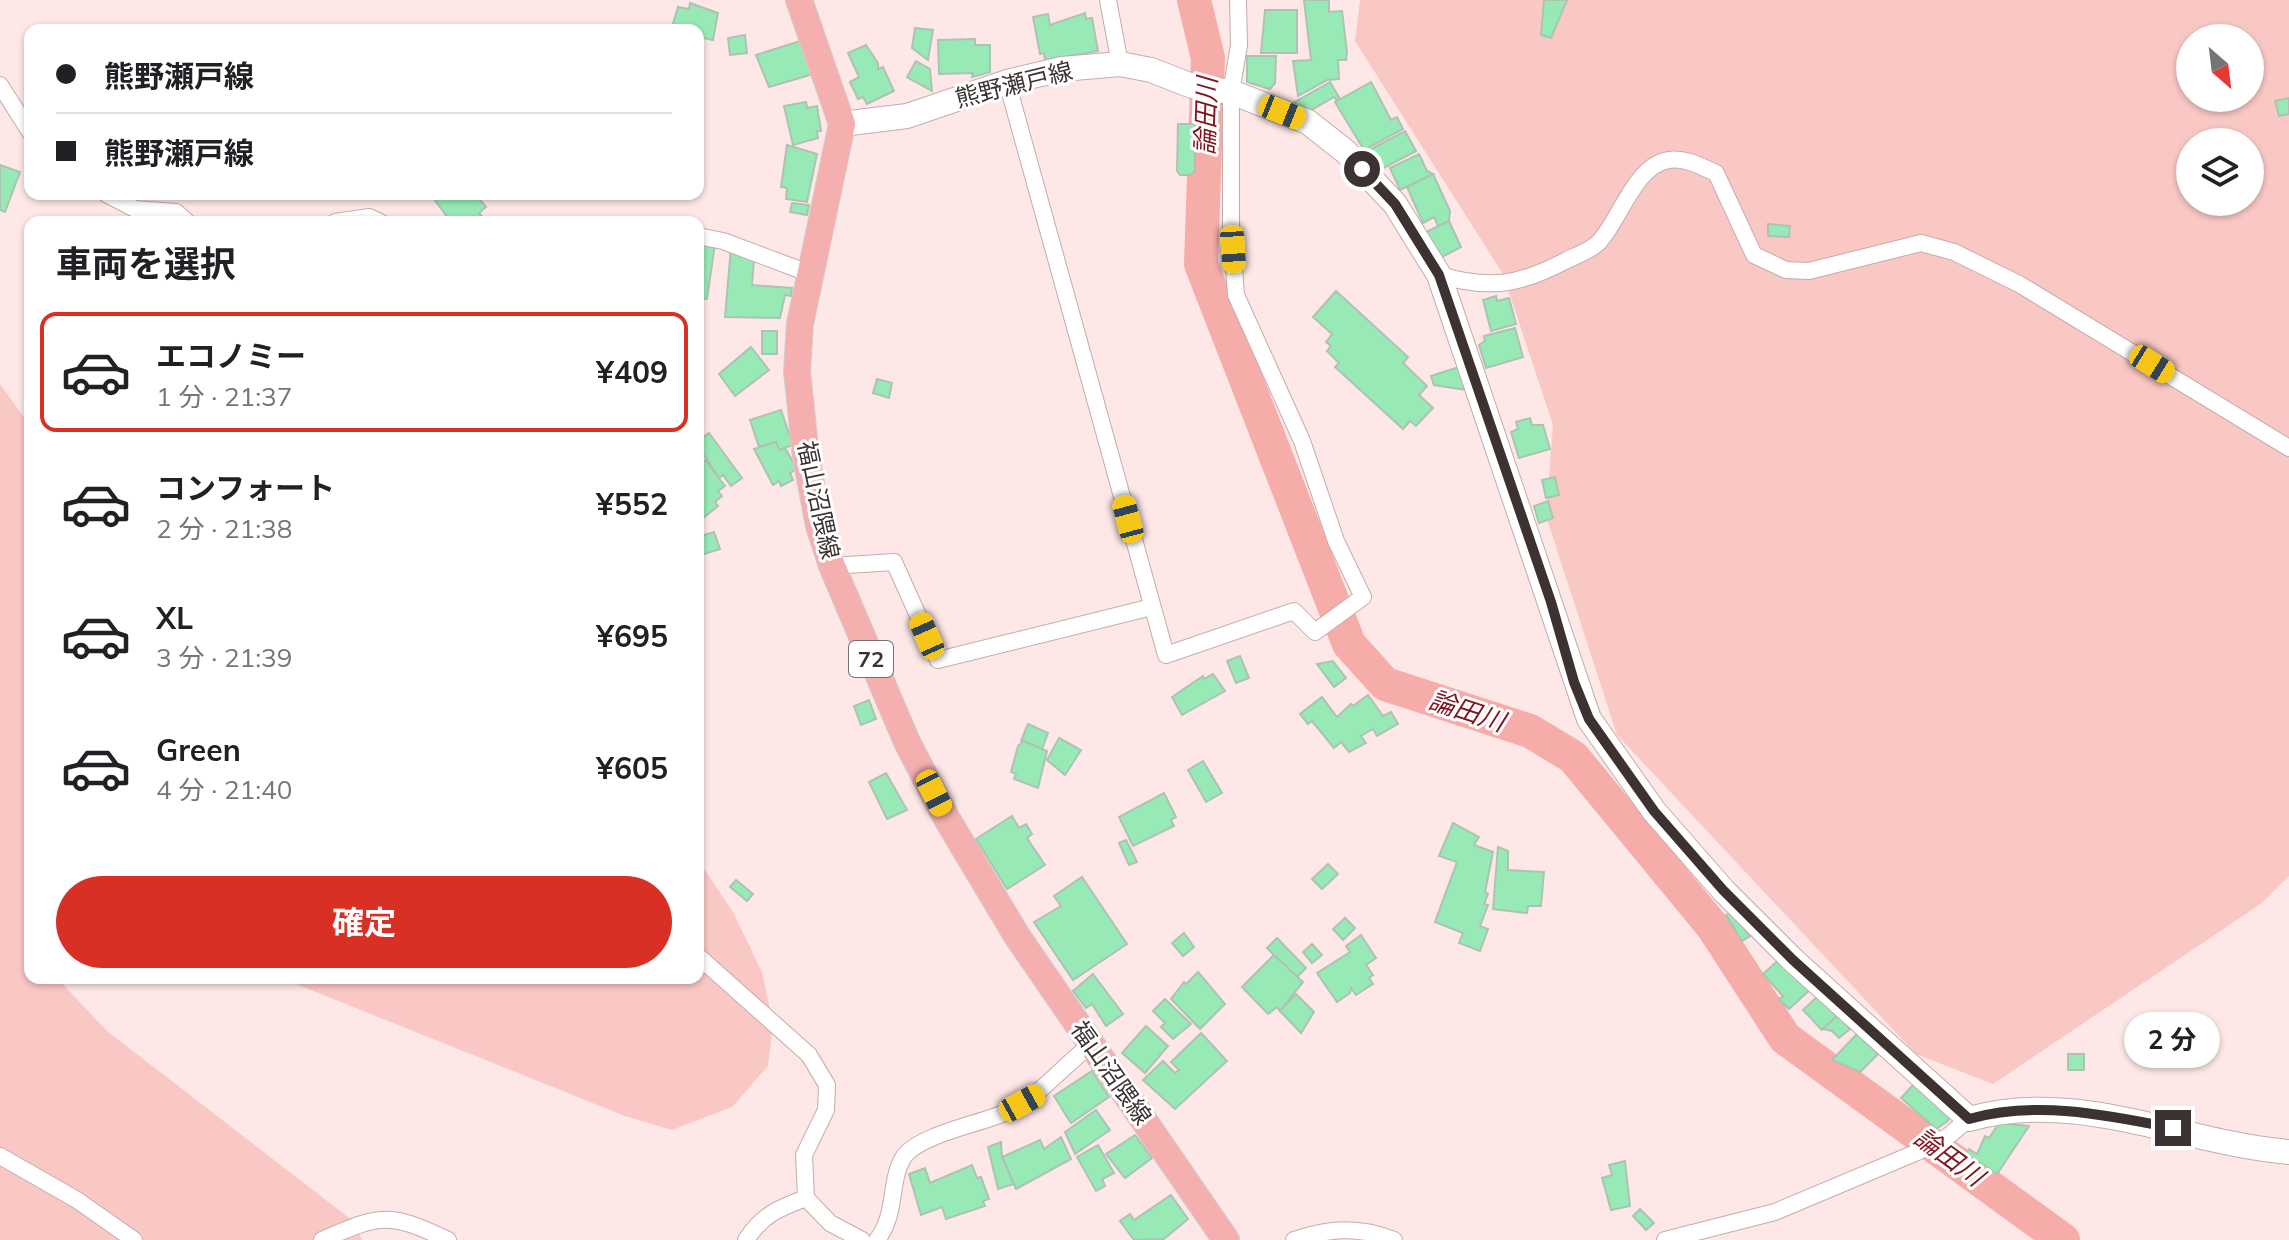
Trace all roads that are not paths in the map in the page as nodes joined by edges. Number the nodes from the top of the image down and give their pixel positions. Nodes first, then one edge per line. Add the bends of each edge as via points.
1 (799, 0) edge
2 (1108, 0) edge
3 (1238, 0) edge
4 (1120, 64) junction
5 (1007, 82) junction
6 (0, 85) edge
7 (1231, 92) junction
8 (24, 123) edge
9 (842, 124) junction
10 (118, 200) edge
11 (180, 216) edge
12 (704, 237) edge
13 (811, 274) junction
14 (1439, 275) junction
15 (2289, 448) edge
16 (832, 566) junction
17 (1152, 607) junction
18 (704, 961) edge
19 (1092, 1044) junction
20 (1969, 1119) junction
21 (2289, 1152) edge
22 (0, 1156) edge
23 (806, 1198) junction
24 (134, 1240) edge
25 (322, 1240) edge
26 (448, 1240) edge
27 (746, 1240) edge
28 (862, 1240) edge
29 (877, 1240) edge
30 (1226, 1240) edge
31 (1294, 1240) edge
32 (1394, 1240) edge
33 (1665, 1240) edge

1 - 9 main road
2 - 4 street
3 - 7 street via 1239,45
4 - 5 main road, 熊野瀬戸線 via 1062,69
4 - 7 main road, 熊野瀬戸線
5 - 9 main road, 熊野瀬戸線 via 907,116
5 - 17 street
6 - 8 street
7 - 14 main road, 熊野瀬戸線 via 1308,122 1346,152 1395,204
7 - 17 street via 1236,295 1302,441 1336,541 1363,597 1315,632 1294,611 1166,655
9 - 13 main road, 福山沼隈線 / 72
10 - 11 street via 135,209
12 - 13 street
13 - 16 main road, 福山沼隈線 / 72 via 797,371 819,526
14 - 15 street via 1472,284 1506,284 1546,271 1598,244 1650,168 1669,160 1686,161 1716,173 1754,255 1786,270 1809,271 1921,243 1954,252 2019,284
14 - 20 main road, 熊野瀬戸線 via 1589,719 1654,811 1723,890
16 - 17 street via 894,562 938,660
16 - 19 main road, 福山沼隈線 / 72 via 907,742 947,819 1017,936
18 - 23 street via 809,1055 827,1085 826,1110 804,1155
19 - 29 street via 1039,1094 1004,1113 923,1142 903,1158 886,1228
19 - 30 main road, 福山沼隈線 / 72
20 - 21 main road via 2089,1111
20 - 33 street via 1915,1153 1775,1212
22 - 24 street
23 - 27 street via 771,1211
23 - 28 street via 830,1223
25 - 26 street via 379,1217 413,1223
31 - 32 street via 1354,1229

